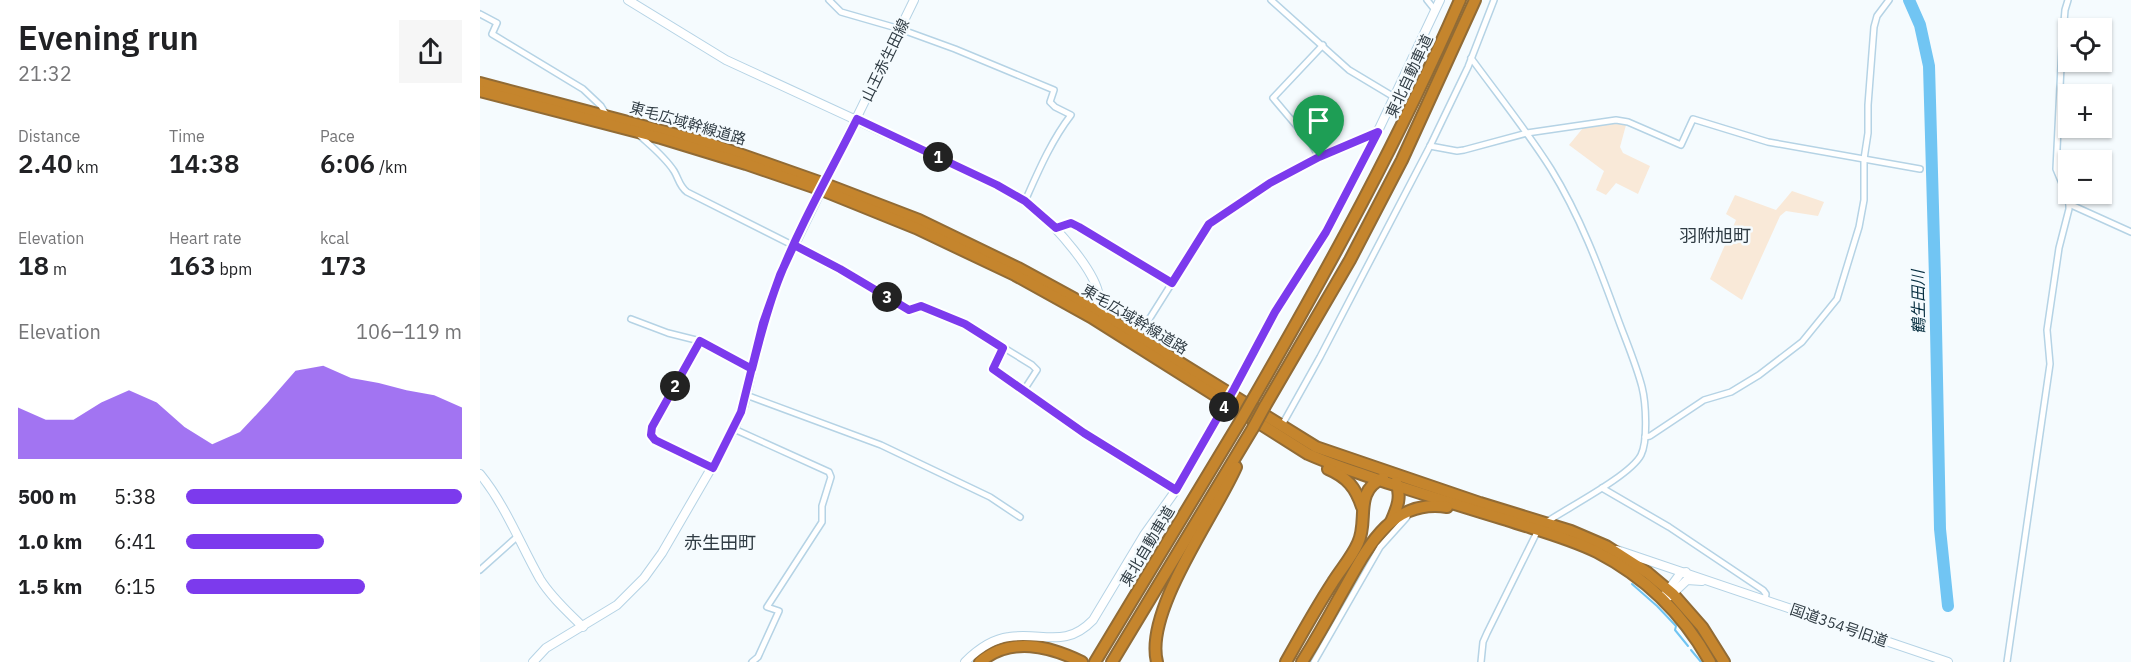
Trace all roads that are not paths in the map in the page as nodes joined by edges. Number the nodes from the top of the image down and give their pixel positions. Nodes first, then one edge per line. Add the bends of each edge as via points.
1 (628, 0) edge
2 (828, 0) edge
3 (914, 0) edge
4 (1271, 0) edge
5 (1427, 0) edge
6 (1440, 0) edge
7 (1460, 0) edge
8 (1475, 0) edge
9 (1494, 0) edge
10 (1889, 0) edge
11 (2068, 0) edge
12 (1435, 10) junction
13 (480, 14) edge
14 (900, 29) junction
15 (1323, 45) junction
16 (1471, 58) junction
17 (480, 83) edge
18 (480, 91) edge
19 (1394, 97) junction
20 (607, 116) junction
21 (857, 119) junction
22 (634, 131) junction
23 (1378, 132) junction
24 (1527, 133) junction
25 (1431, 146) junction
26 (1319, 157) junction
27 (1864, 159) junction
28 (1920, 169) dead end
29 (2058, 174) edge
30 (823, 187) junction
31 (1025, 201) junction
32 (2069, 204) joint
33 (1056, 228) junction
34 (2131, 232) edge
35 (794, 245) junction
36 (1172, 283) junction
37 (1093, 314) junction
38 (631, 319) dead end
39 (1138, 337) junction
40 (700, 341) junction
41 (1003, 348) junction
42 (752, 369) junction
43 (1024, 390) junction
44 (746, 395) junction
45 (1228, 399) junction
46 (1281, 426) junction
47 (1253, 428) junction
48 (734, 429) junction
49 (1645, 437) junction
50 (1289, 444) junction
51 (713, 468) junction
52 (480, 474) edge
53 (1392, 474) junction
54 (1379, 480) junction
55 (1397, 486) junction
56 (1602, 488) junction
57 (1176, 490) junction
58 (1362, 507) junction
59 (1477, 511) junction
60 (1411, 514) dead end
61 (1020, 517) dead end
62 (1391, 522) junction
63 (1541, 527) junction
64 (518, 536) junction
65 (1606, 546) junction
66 (480, 570) edge
67 (1687, 573) junction
68 (1730, 588) junction
69 (1668, 594) junction
70 (1765, 600) junction
71 (583, 627) junction
72 (1096, 656) edge
73 (1922, 658) edge
74 (533, 662) edge
75 (752, 662) edge
76 (965, 662) edge
77 (980, 662) edge
78 (991, 662) edge
79 (1066, 662) edge
80 (1082, 662) edge
81 (1087, 662) edge
82 (1112, 662) edge
83 (1157, 662) edge
84 (1286, 662) edge
85 (1302, 662) edge
86 (1314, 662) edge
87 (1481, 662) edge
88 (1710, 662) edge
89 (1724, 662) edge
90 (1948, 662) edge
91 (2007, 662) edge

1 - 21 street via 726,60
2 - 14 street via 841,12
3 - 14 street, 山王赤生田線
4 - 15 street
5 - 12 street
6 - 12 street
7 - 72 highway, 東北自動車道, bridge via 1372,186 1309,302
8 - 47 highway, 東北自動車道, bridge via 1402,160 1350,260
9 - 16 street
10 - 27 street via 1874,27
11 - 29 street via 2062,46
12 - 19 street
13 - 20 street via 497,23 492,34 583,89
14 - 21 street, 山王赤生田線
14 - 31 street via 1054,90 1050,102 1071,115
15 - 19 street via 1349,70
15 - 26 street via 1273,98
16 - 24 street
16 - 25 street
17 - 20 highway, 東毛広域幹線道路
18 - 22 highway, 東毛広域幹線道路
19 - 23 street
20 - 30 highway, 東毛広域幹線道路 via 708,143
21 - 30 street, 山王赤生田線
21 - 31 street
22 - 30 highway, 東毛広域幹線道路
22 - 35 street via 661,155 682,188
23 - 26 street
23 - 45 street via 1326,232 1275,312
24 - 25 street via 1457,151
24 - 27 street via 1616,120 1681,145 1693,119 1768,142
24 - 49 street via 1574,210 1596,260 1642,387
25 - 46 street
26 - 36 street via 1270,183 1209,224
27 - 28 street
27 - 49 street via 1864,200 1859,227 1837,299 1816,326 1802,342 1749,382 1704,400
30 - 35 street, 山王赤生田線
30 - 37 highway, 東毛広域幹線道路 via 919,220 1018,268
31 - 33 street
32 - 34 street
32 - 91 street via 2048,317 2050,364
33 - 36 street via 1071,223
33 - 37 street via 1094,282 1098,295
35 - 41 street via 909,310 921,306 965,324
35 - 42 street, 山王赤生田線 via 763,323
36 - 39 street
37 - 39 highway, 東毛広域幹線道路
37 - 45 highway, 東毛広域幹線道路
38 - 40 street
39 - 45 highway, 東毛広域幹線道路
40 - 42 street
40 - 51 street via 651,432 655,440
41 - 43 street via 993,369
41 - 43 street via 1037,370
42 - 44 street, 山王赤生田線
43 - 57 street
44 - 48 street, 山王赤生田線
44 - 61 street via 881,445 990,497
45 - 46 highway, 東毛広域幹線道路
45 - 50 highway, 東毛広域幹線道路
45 - 57 street
46 - 53 highway, 東毛広域幹線道路 via 1316,447
47 - 82 highway, 東北自動車道
47 - 83 highway via 1166,601 1155,649
48 - 51 street, 山王赤生田線
48 - 75 street via 829,472 831,477 822,522 767,607 779,611
49 - 56 street via 1638,459
50 - 54 highway, 東毛広域幹線道路
50 - 58 highway via 1299,455 1350,481
51 - 71 street, 山王赤生田線 via 644,578 617,605
52 - 64 street
53 - 54 highway
53 - 55 highway
53 - 63 highway, 東毛広域幹線道路
54 - 55 highway, 東毛広域幹線道路
54 - 58 highway via 1368,491
55 - 59 highway, 東毛広域幹線道路
55 - 62 highway via 1398,503
56 - 63 street
56 - 70 street via 1763,590
57 - 76 street via 1083,630 1055,639 1008,637 989,643
58 - 84 highway via 1362,533 1356,549
59 - 62 highway via 1426,505
59 - 63 highway, 東毛広域幹線道路
60 - 86 street via 1380,547
62 - 85 highway via 1363,557
63 - 65 highway, 東毛広域幹線道路 via 1571,531
63 - 69 highway, 東毛広域幹線道路 via 1605,557
63 - 87 street via 1487,633
64 - 66 street
64 - 71 street via 548,590
65 - 67 street, 国道354号旧道
65 - 69 highway, 東毛広域幹線道路 via 1633,562
67 - 68 street, 国道354号旧道
67 - 69 street via 1680,574
68 - 69 street, 国道354号旧道 via 1692,580
68 - 70 street, 国道354号旧道
69 - 88 highway, 東毛広域幹線道路
69 - 89 highway, 東毛広域幹線道路 via 1702,627
70 - 73 street, 国道354号旧道
71 - 74 street, 山王赤生田線 via 546,648
72 - 81 highway, 東北自動車道
73 - 90 street, 国道354号旧道
77 - 80 highway via 995,652 1021,645 1051,649
78 - 79 highway via 1003,655 1023,652

